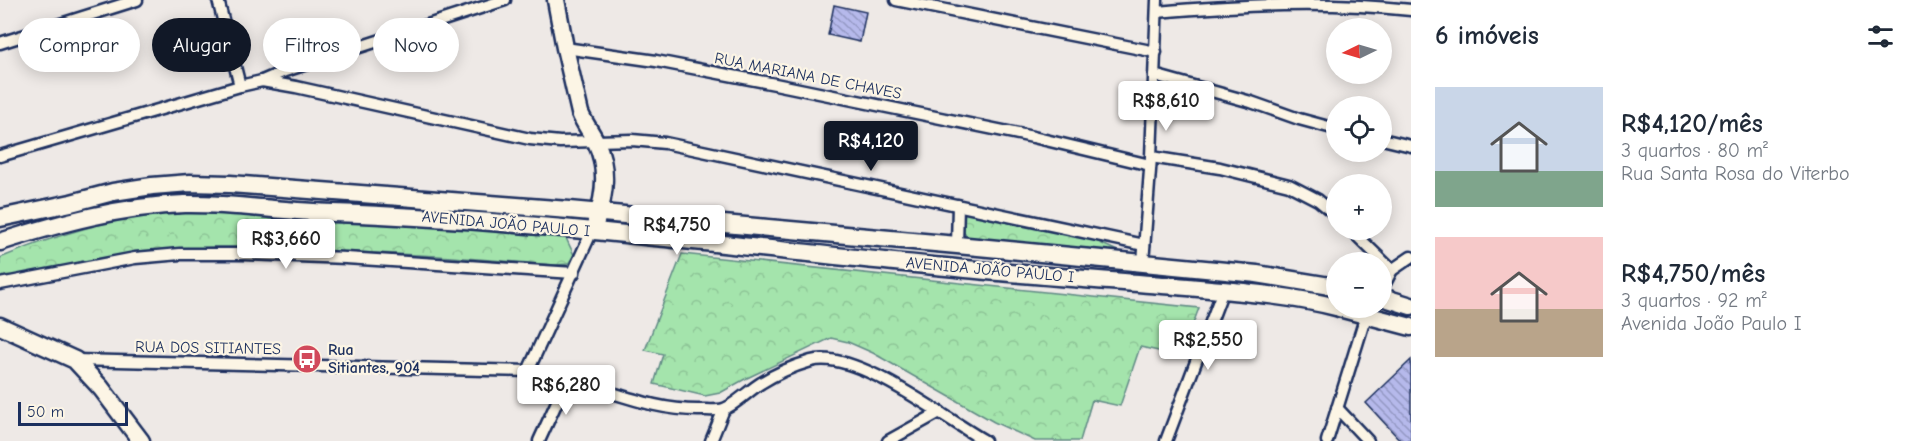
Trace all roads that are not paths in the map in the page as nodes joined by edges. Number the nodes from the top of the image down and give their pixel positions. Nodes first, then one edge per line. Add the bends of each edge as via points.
1 (137, 0) edge
2 (218, 0) edge
3 (505, 0) edge
4 (556, 0) edge
5 (896, 0) edge
6 (1157, 0) edge
7 (1411, 10) edge
8 (1157, 12) junction
9 (0, 43) edge
10 (565, 48) junction
11 (1156, 52) junction
12 (1154, 75) junction
13 (262, 81) junction
14 (240, 86) junction
15 (1326, 126) edge
16 (1392, 141) edge
17 (596, 142) junction
18 (1411, 146) edge
19 (0, 156) edge
20 (1151, 161) junction
21 (958, 205) junction
22 (1326, 207) edge
23 (599, 213) junction
24 (0, 218) edge
25 (592, 231) junction
26 (1361, 240) edge
27 (0, 242) edge
28 (957, 245) junction
29 (1144, 245) junction
30 (1374, 252) edge
31 (1411, 257) edge
32 (1143, 263) junction
33 (1392, 270) edge
34 (574, 273) junction
35 (1079, 278) junction
36 (0, 284) edge
37 (1326, 285) edge
38 (1223, 290) junction
39 (1392, 300) edge
40 (1326, 304) edge
41 (1411, 306) edge
42 (1367, 318) edge
43 (1387, 318) edge
44 (1, 327) edge
45 (1411, 327) edge
46 (75, 360) junction
47 (528, 372) junction
48 (567, 380) junction
49 (1337, 408) junction
50 (724, 409) junction
51 (940, 412) junction
52 (141, 441) edge
53 (538, 441) edge
54 (711, 441) edge
55 (888, 441) edge
56 (985, 441) edge
57 (1166, 441) edge
58 (1327, 441) edge
59 (1368, 441) edge

1 - 9 street
2 - 14 street
3 - 13 street
4 - 10 main road
5 - 11 street
6 - 8 street
7 - 8 street via 1298,5
8 - 11 street
10 - 17 main road via 580,112
10 - 20 street, RUA MARIANA DE CHAVES via 776,84
11 - 12 street
12 - 15 street
12 - 20 street
13 - 14 street
13 - 17 street via 530,139
14 - 19 street
16 - 18 street
17 - 21 street via 665,143
17 - 23 main road via 604,175
20 - 22 street, RUA MARIANA DE CHAVES via 1220,168 1289,185
20 - 29 street
21 - 28 street
21 - 29 street
23 - 24 main road, AVENIDA JOÃO PAULO I via 190,183 113,192
23 - 25 main road
23 - 28 main road, AVENIDA JOÃO PAULO I
25 - 27 main road, AVENIDA JOÃO PAULO I via 189,204 115,212
25 - 34 street
25 - 35 main road, AVENIDA JOÃO PAULO I
26 - 30 street
28 - 32 main road, AVENIDA JOÃO PAULO I
29 - 32 street
31 - 33 street
32 - 35 main road via 1135,272 1098,270
32 - 37 main road, AVENIDA JOÃO PAULO I
34 - 36 street via 346,258 180,254 135,258
34 - 47 street
35 - 38 main road, AVENIDA JOÃO PAULO I
38 - 40 main road, AVENIDA JOÃO PAULO I
38 - 57 street
39 - 41 main road
42 - 49 street
43 - 45 main road, AVENIDA JOÃO PAULO I
44 - 46 main road
46 - 47 street, RUA DOS SITIANTES
46 - 52 main road
47 - 48 street, RUA DOS SITIANTES
48 - 50 street, RUA DOS SITIANTES via 673,410
48 - 53 street
49 - 58 street
49 - 59 street
50 - 51 street via 775,375 812,360 833,360 867,370
50 - 54 street
51 - 55 street
51 - 56 street

